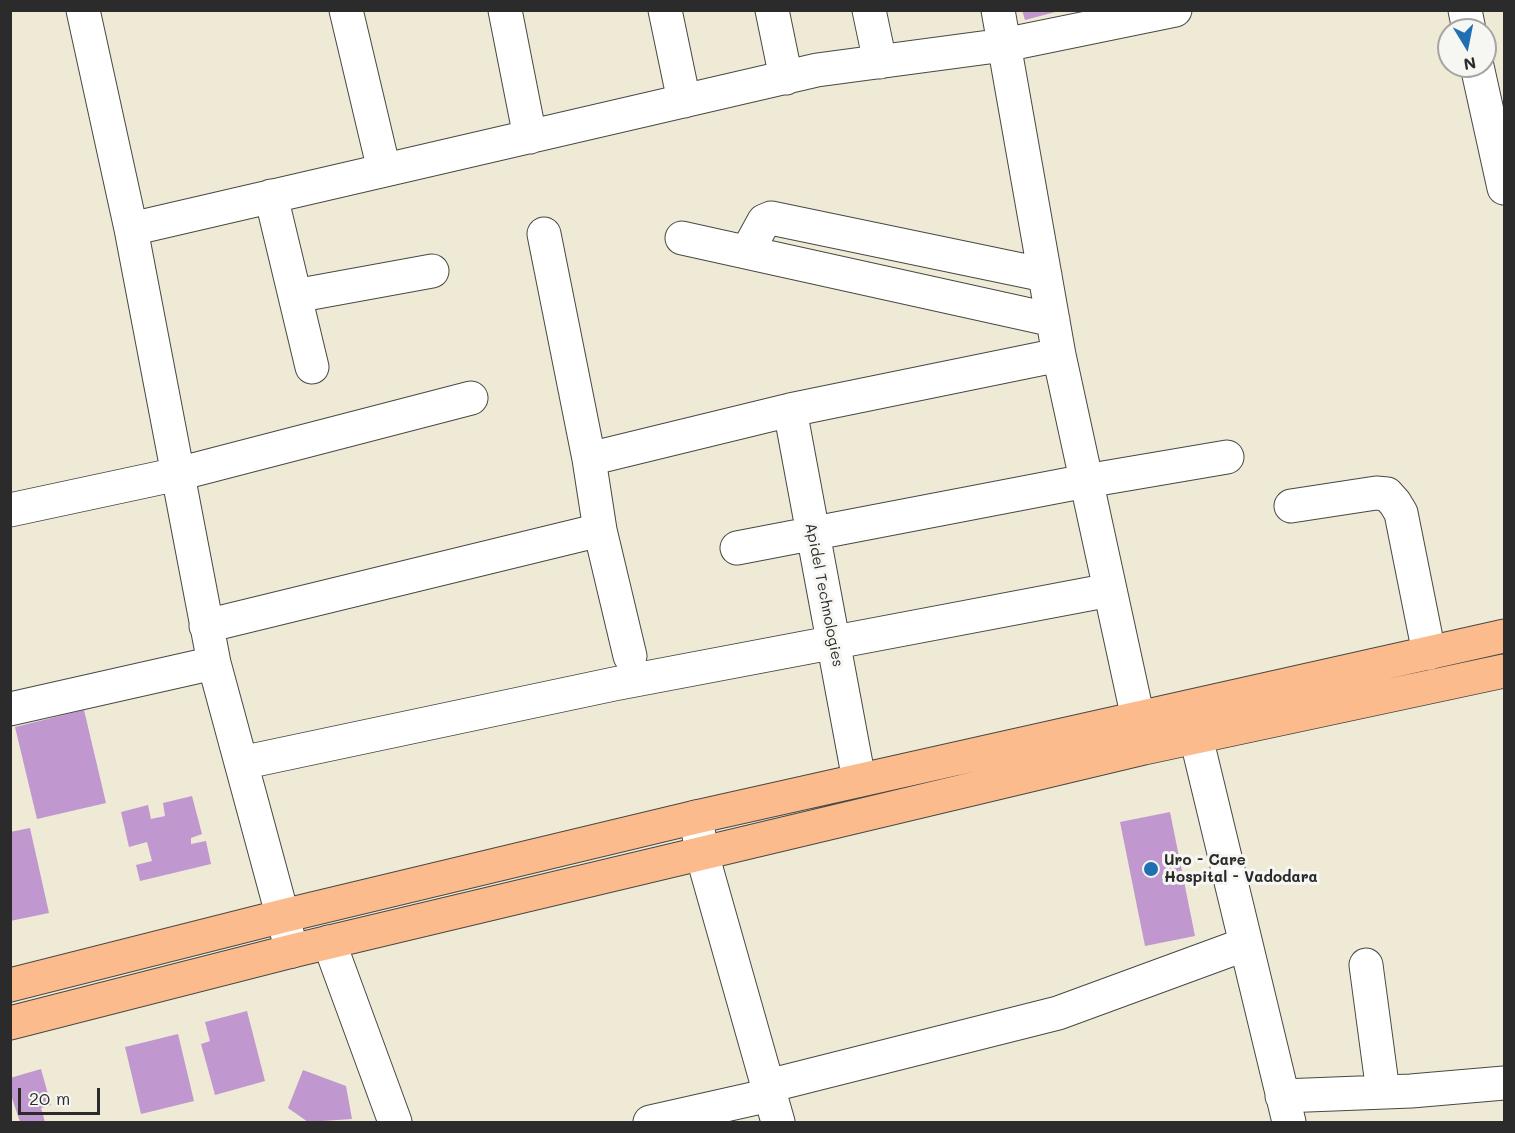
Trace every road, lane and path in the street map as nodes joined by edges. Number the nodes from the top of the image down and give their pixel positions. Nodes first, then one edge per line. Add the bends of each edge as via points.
1 (83, 10) edge
2 (346, 10) edge
3 (505, 10) edge
4 (666, 10) edge
5 (772, 10) edge
6 (869, 10) edge
7 (998, 10) edge
8 (1175, 10) edge
9 (1004, 45) junction
10 (880, 62) junction
11 (786, 78) junction
12 (1480, 78) edge
13 (684, 101) junction
14 (530, 137) junction
15 (384, 170) junction
16 (1504, 188) edge
17 (272, 196) junction
18 (131, 229) junction
19 (544, 234) dead end
20 (682, 238) dead end
21 (747, 252) junction
22 (432, 272) dead end
23 (1045, 275) junction
24 (295, 296) junction
25 (1053, 320) junction
26 (1059, 355) junction
27 (312, 367) dead end
28 (471, 398) dead end
29 (790, 410) junction
30 (1227, 457) dead end
31 (589, 459) junction
32 (178, 474) junction
33 (1086, 481) junction
34 (1291, 506) dead end
35 (10, 510) edge
36 (600, 530) junction
37 (812, 534) junction
38 (737, 548) dead end
39 (1110, 590) junction
40 (206, 626) junction
41 (1504, 636) edge
42 (833, 643) junction
43 (1429, 653) junction
44 (630, 656) dead end
45 (213, 663) junction
46 (1504, 671) edge
47 (10, 709) edge
48 (1141, 733) junction
49 (1196, 737) junction
50 (241, 763) junction
51 (859, 780) junction
52 (696, 817) junction
53 (702, 854) junction
54 (283, 916) junction
55 (329, 942) junction
56 (1246, 944) junction
57 (292, 951) junction
58 (1366, 965) dead end
59 (10, 985) edge
60 (10, 1023) edge
61 (1504, 1083) edge
62 (1383, 1092) junction
63 (772, 1101) edge
64 (1285, 1109) edge
65 (395, 1122) edge
66 (650, 1122) edge

1 - 18 street
2 - 15 street
3 - 14 street
4 - 13 street
5 - 11 street
6 - 10 street
7 - 9 street
8 - 9 street
9 - 10 street
9 - 23 street
10 - 11 street
11 - 13 street
12 - 16 street
13 - 14 street
14 - 15 street
15 - 17 street
17 - 18 street
17 - 24 street
18 - 32 street
19 - 31 street
20 - 21 street
21 - 23 street via 764,221 771,218
21 - 25 street
22 - 24 street
23 - 25 street
24 - 27 street
25 - 26 street
26 - 29 street
26 - 33 street
28 - 32 street
29 - 31 street
29 - 37 street, Apidel Technologies
30 - 33 street
31 - 36 street
32 - 35 street
32 - 40 street
33 - 37 street
33 - 39 street
34 - 43 street via 1376,493 1387,494 1395,502 1401,513
36 - 40 street
36 - 44 street
37 - 38 street
37 - 42 street, Apidel Technologies
39 - 42 street
39 - 48 street
40 - 45 street
41 - 43 main road
42 - 50 street via 614,684
42 - 51 street, Apidel Technologies
43 - 48 main road
45 - 47 street
45 - 50 street
46 - 49 main road
48 - 49 main road
48 - 51 main road
48 - 53 main road
49 - 56 street
50 - 54 street
51 - 52 main road
52 - 53 street
52 - 54 main road
53 - 55 main road
53 - 63 street
54 - 57 street
54 - 59 main road
55 - 57 main road
55 - 65 street
56 - 63 street via 1058,1013
56 - 64 street
57 - 60 main road
58 - 62 street
61 - 62 street
62 - 64 street
63 - 66 street

